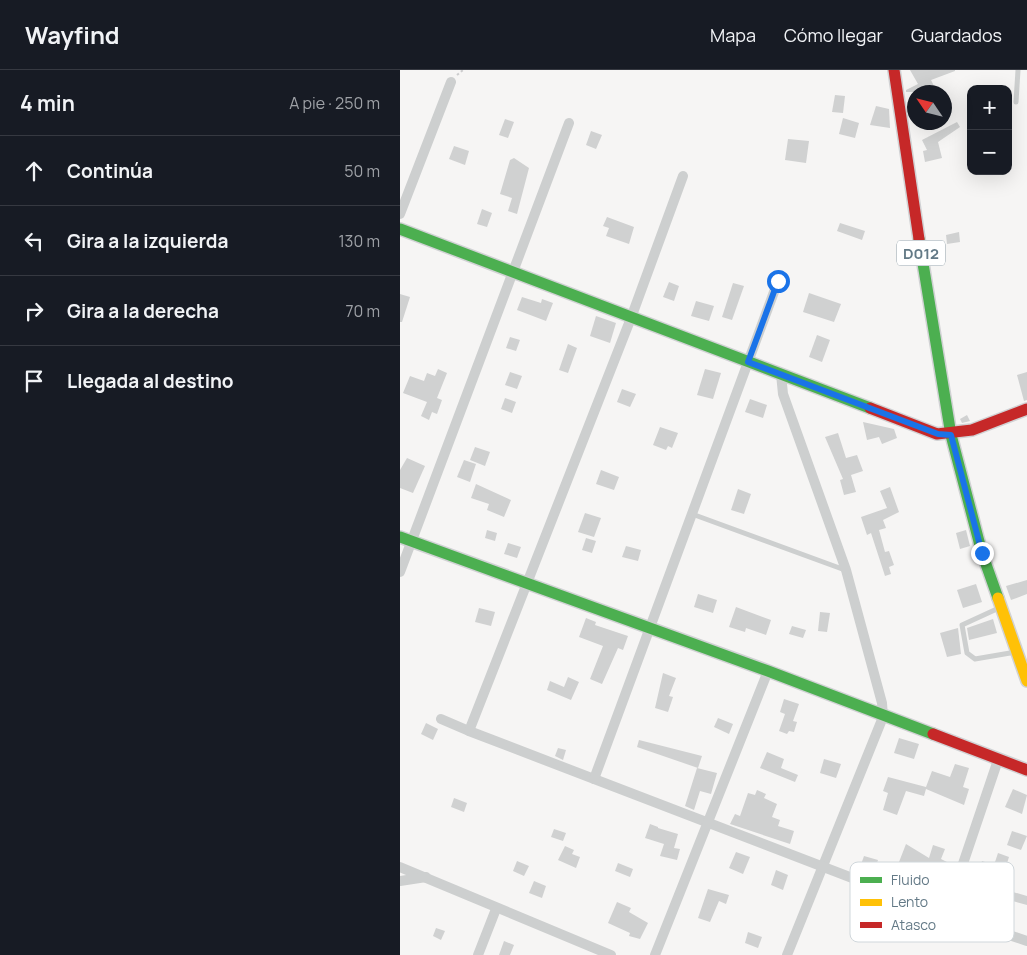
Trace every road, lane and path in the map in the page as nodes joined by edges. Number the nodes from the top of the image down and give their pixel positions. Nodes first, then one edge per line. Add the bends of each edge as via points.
1 (894, 70) edge
2 (1018, 70) edge
3 (451, 82) dead end
4 (1016, 102) dead end
5 (569, 122) dead end
6 (684, 176) dead end
7 (400, 214) edge
8 (400, 229) edge
9 (512, 271) junction
10 (778, 281) dead end
11 (631, 318) junction
12 (748, 362) junction
13 (781, 374) junction
14 (1027, 409) edge
15 (951, 435) junction
16 (692, 514) junction
17 (400, 537) edge
18 (412, 542) junction
19 (846, 570) junction
20 (400, 572) edge
21 (526, 585) junction
22 (1001, 608) junction
23 (650, 628) junction
24 (1016, 652) junction
25 (768, 671) junction
26 (1027, 681) edge
27 (883, 717) junction
28 (442, 719) dead end
29 (469, 730) junction
30 (998, 760) junction
31 (1027, 770) edge
32 (594, 779) junction
33 (709, 824) junction
34 (964, 862) edge
35 (400, 867) edge
36 (822, 867) junction
37 (426, 877) junction
38 (850, 878) edge
39 (400, 881) edge
40 (496, 909) junction
41 (1014, 937) edge
42 (1027, 941) edge
43 (478, 955) edge
44 (610, 955) edge
45 (655, 955) edge
46 (787, 955) edge

1 - 15 street, D012
2 - 4 lane
3 - 7 street
5 - 9 street
6 - 11 street
8 - 9 street
9 - 11 street
9 - 18 street
10 - 12 street
11 - 12 street
11 - 21 street
12 - 13 street
12 - 16 street
13 - 15 street via 938,434
13 - 19 street via 783,394
14 - 15 street
15 - 22 street, D012 via 982,553
16 - 19 lane
16 - 23 street
17 - 18 street
18 - 20 street
18 - 21 street
19 - 27 street
21 - 23 street
21 - 29 street
22 - 24 street, D012
22 - 24 lane via 962,625 967,654 975,660
23 - 25 street
23 - 32 street
24 - 26 street, D012
25 - 27 street
25 - 33 street
27 - 30 street
27 - 36 street
28 - 29 street
29 - 32 street
30 - 31 street
30 - 34 street
32 - 33 street
33 - 36 street
33 - 45 street
35 - 37 street
36 - 38 street
36 - 46 street
37 - 39 street
37 - 40 street
40 - 43 street
40 - 44 street
41 - 42 street

